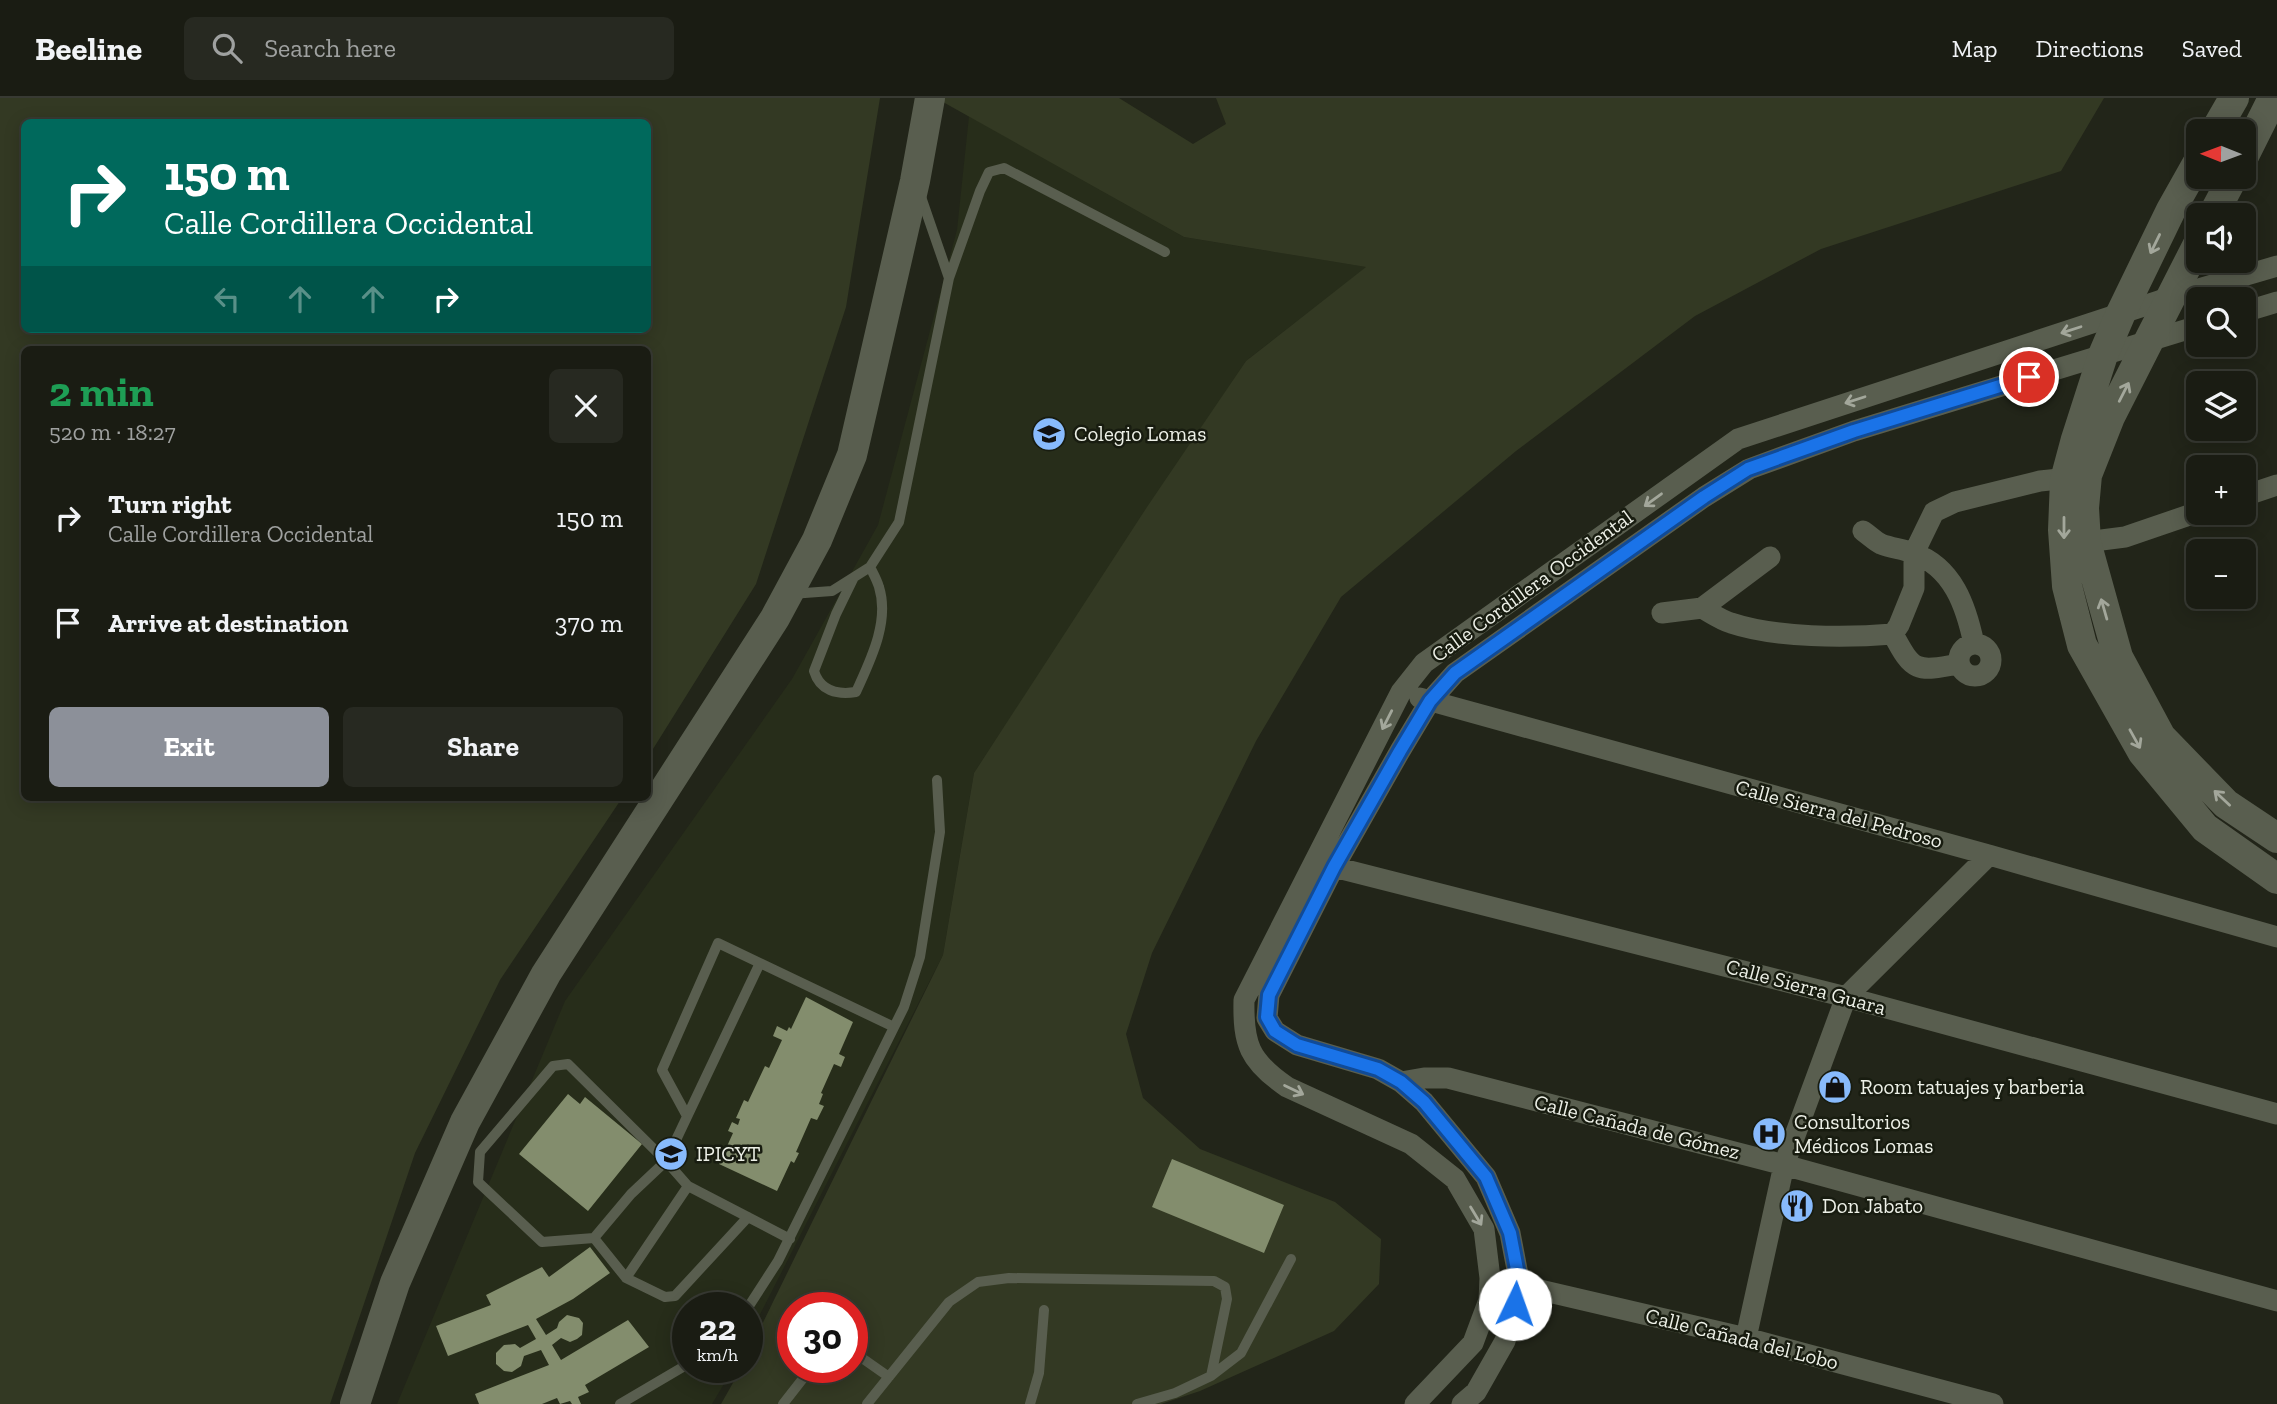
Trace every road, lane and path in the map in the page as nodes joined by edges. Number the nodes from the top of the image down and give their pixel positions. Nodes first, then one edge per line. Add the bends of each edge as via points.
1 (930, 98) edge
2 (2234, 98) edge
3 (2273, 98) edge
4 (2222, 119) edge
5 (2256, 132) edge
6 (915, 181) junction
7 (2186, 183) edge
8 (2171, 210) junction
9 (2186, 221) edge
10 (1165, 252) dead end
11 (2277, 266) edge
12 (2186, 268) edge
13 (948, 278) junction
14 (2171, 297) junction
15 (2277, 302) edge
16 (2256, 308) edge
17 (2121, 313) junction
18 (2186, 330) edge
19 (2150, 340) junction
20 (2103, 355) junction
21 (1738, 439) junction
22 (1748, 469) junction
23 (2076, 477) junction
24 (2276, 488) edge
25 (2256, 493) edge
26 (2186, 516) edge
27 (1863, 531) dead end
28 (2086, 542) junction
29 (1914, 553) junction
30 (1770, 557) dead end
31 (870, 567) junction
32 (854, 577) junction
33 (787, 594) junction
34 (1702, 608) junction
35 (1662, 613) dead end
36 (1893, 634) junction
37 (1974, 643) junction
38 (1959, 664) junction
39 (1401, 692) junction
40 (1430, 701) junction
41 (937, 780) dead end
42 (2277, 838) edge
43 (1989, 855) junction
44 (1334, 867) junction
45 (2277, 879) edge
46 (2277, 937) edge
47 (760, 963) junction
48 (1846, 997) junction
49 (894, 1027) junction
50 (1401, 1082) junction
51 (2277, 1114) edge
52 (687, 1116) junction
53 (666, 1161) junction
54 (1784, 1165) junction
55 (688, 1186) junction
56 (748, 1217) junction
57 (594, 1238) junction
58 (790, 1239) junction
59 (1292, 1259) dead end
60 (626, 1278) junction
61 (1490, 1278) junction
62 (1520, 1285) junction
63 (758, 1292) edge
64 (2277, 1301) edge
65 (1044, 1310) dead end
66 (1746, 1338) junction
67 (868, 1362) edge
68 (672, 1373) edge
69 (1211, 1376) junction
70 (889, 1377) junction
71 (799, 1383) edge
72 (355, 1404) edge
73 (620, 1404) edge
74 (783, 1404) edge
75 (867, 1404) edge
76 (1030, 1404) edge
77 (1137, 1404) edge
78 (1415, 1404) edge
79 (1462, 1404) edge
80 (1993, 1404) edge

1 - 6 street
2 - 4 street
3 - 5 street
6 - 13 lane
6 - 33 street via 852,455 817,540
7 - 8 street
8 - 9 street
8 -> 17 street
10 - 13 lane via 1004,168 989,172 979,191
11 - 14 street, Calle Cordillera Occidental
12 - 14 street
13 - 31 lane via 899,522
14 - 17 street, Calle Cordillera Occidental
14 - 19 street
15 - 16 street
17 - 20 street
17 -> 21 street, Calle Cordillera Occidental
18 - 19 street, Calle Cordillera Occidental
19 - 20 street, Calle Cordillera Occidental
23 -> 19 street
20 - 22 street, Calle Cordillera Occidental via 1854,431
20 - 23 street
21 - 22 street
21 -> 39 street, Calle Cordillera Occidental via 1424,663
22 - 40 street, Calle Cordillera Occidental via 1455,673
23 - 28 street
23 - 29 street via 1955,502 1934,512
23 -> 45 street via 2063,530 2067,586 2082,645 2143,753 2205,828
24 - 25 street
26 - 28 street via 2125,537
27 - 29 street via 1881,544
42 -> 28 street via 2226,804 2161,737 2118,657
29 - 36 street via 1914,588
29 - 37 street via 1932,563 1955,588 1966,608
30 - 34 street
31 - 32 lane
31 - 32 lane via 880,587 880,628 856,692 841,695 820,684 814,671
32 - 33 lane via 832,591
33 - 72 street via 546,974 465,1122 395,1283
34 - 35 street
34 - 36 street via 1730,623 1770,632
36 - 38 street via 1906,658 1917,667
37 - 38 street via 1960,653
37 - 38 street via 1990,654 1988,670 1979,676 1969,675
39 - 40 street, Calle Sierra del Pedroso
39 -> 61 street, Calle Cordillera Occidental via 1244,1000 1243,1026 1246,1044 1268,1074 1410,1144 1455,1179 1484,1229
40 - 43 street, Calle Sierra del Pedroso
40 - 44 street, Calle Cordillera Occidental
41 - 49 lane via 940,832 920,957
43 - 46 street, Calle Sierra del Pedroso
43 - 48 street
44 - 48 street, Calle Sierra Guara
44 - 50 street, Calle Cordillera Occidental via 1269,995 1267,1017 1275,1031 1297,1045 1378,1069
47 - 49 lane
47 - 52 lane
47 - 52 lane via 718,943 662,1070
48 - 51 street, Calle Sierra Guara
48 - 54 street
49 - 58 lane
50 - 54 street, Calle Cañada de Gómez via 1448,1078
50 - 62 street, Calle Cordillera Occidental via 1424,1102 1486,1177 1510,1233
52 - 53 lane
53 - 55 lane
53 - 57 lane
53 - 57 lane via 568,1064 553,1066 480,1152 478,1182 542,1242
54 - 64 street, Calle Cañada de Gómez
54 - 66 street
55 - 56 lane
55 - 60 lane
56 - 58 lane
56 - 60 lane via 675,1296 665,1297
57 - 60 lane
58 - 63 lane
59 - 69 lane via 1241,1353
61 - 62 street, Calle Cañada del Lobo
61 - 78 street, Calle Cordillera Occidental via 1489,1300 1473,1343
62 - 66 street, Calle Cañada del Lobo
62 - 79 street, Calle Cordillera Occidental via 1505,1341 1476,1392
65 - 76 lane via 1039,1373
66 - 80 street, Calle Cañada del Lobo
67 - 70 lane
68 - 73 lane
69 - 70 lane via 1227,1299 1225,1287 1214,1281 1009,1278 978,1282 948,1302
69 - 77 lane
70 - 75 lane
71 - 74 lane

